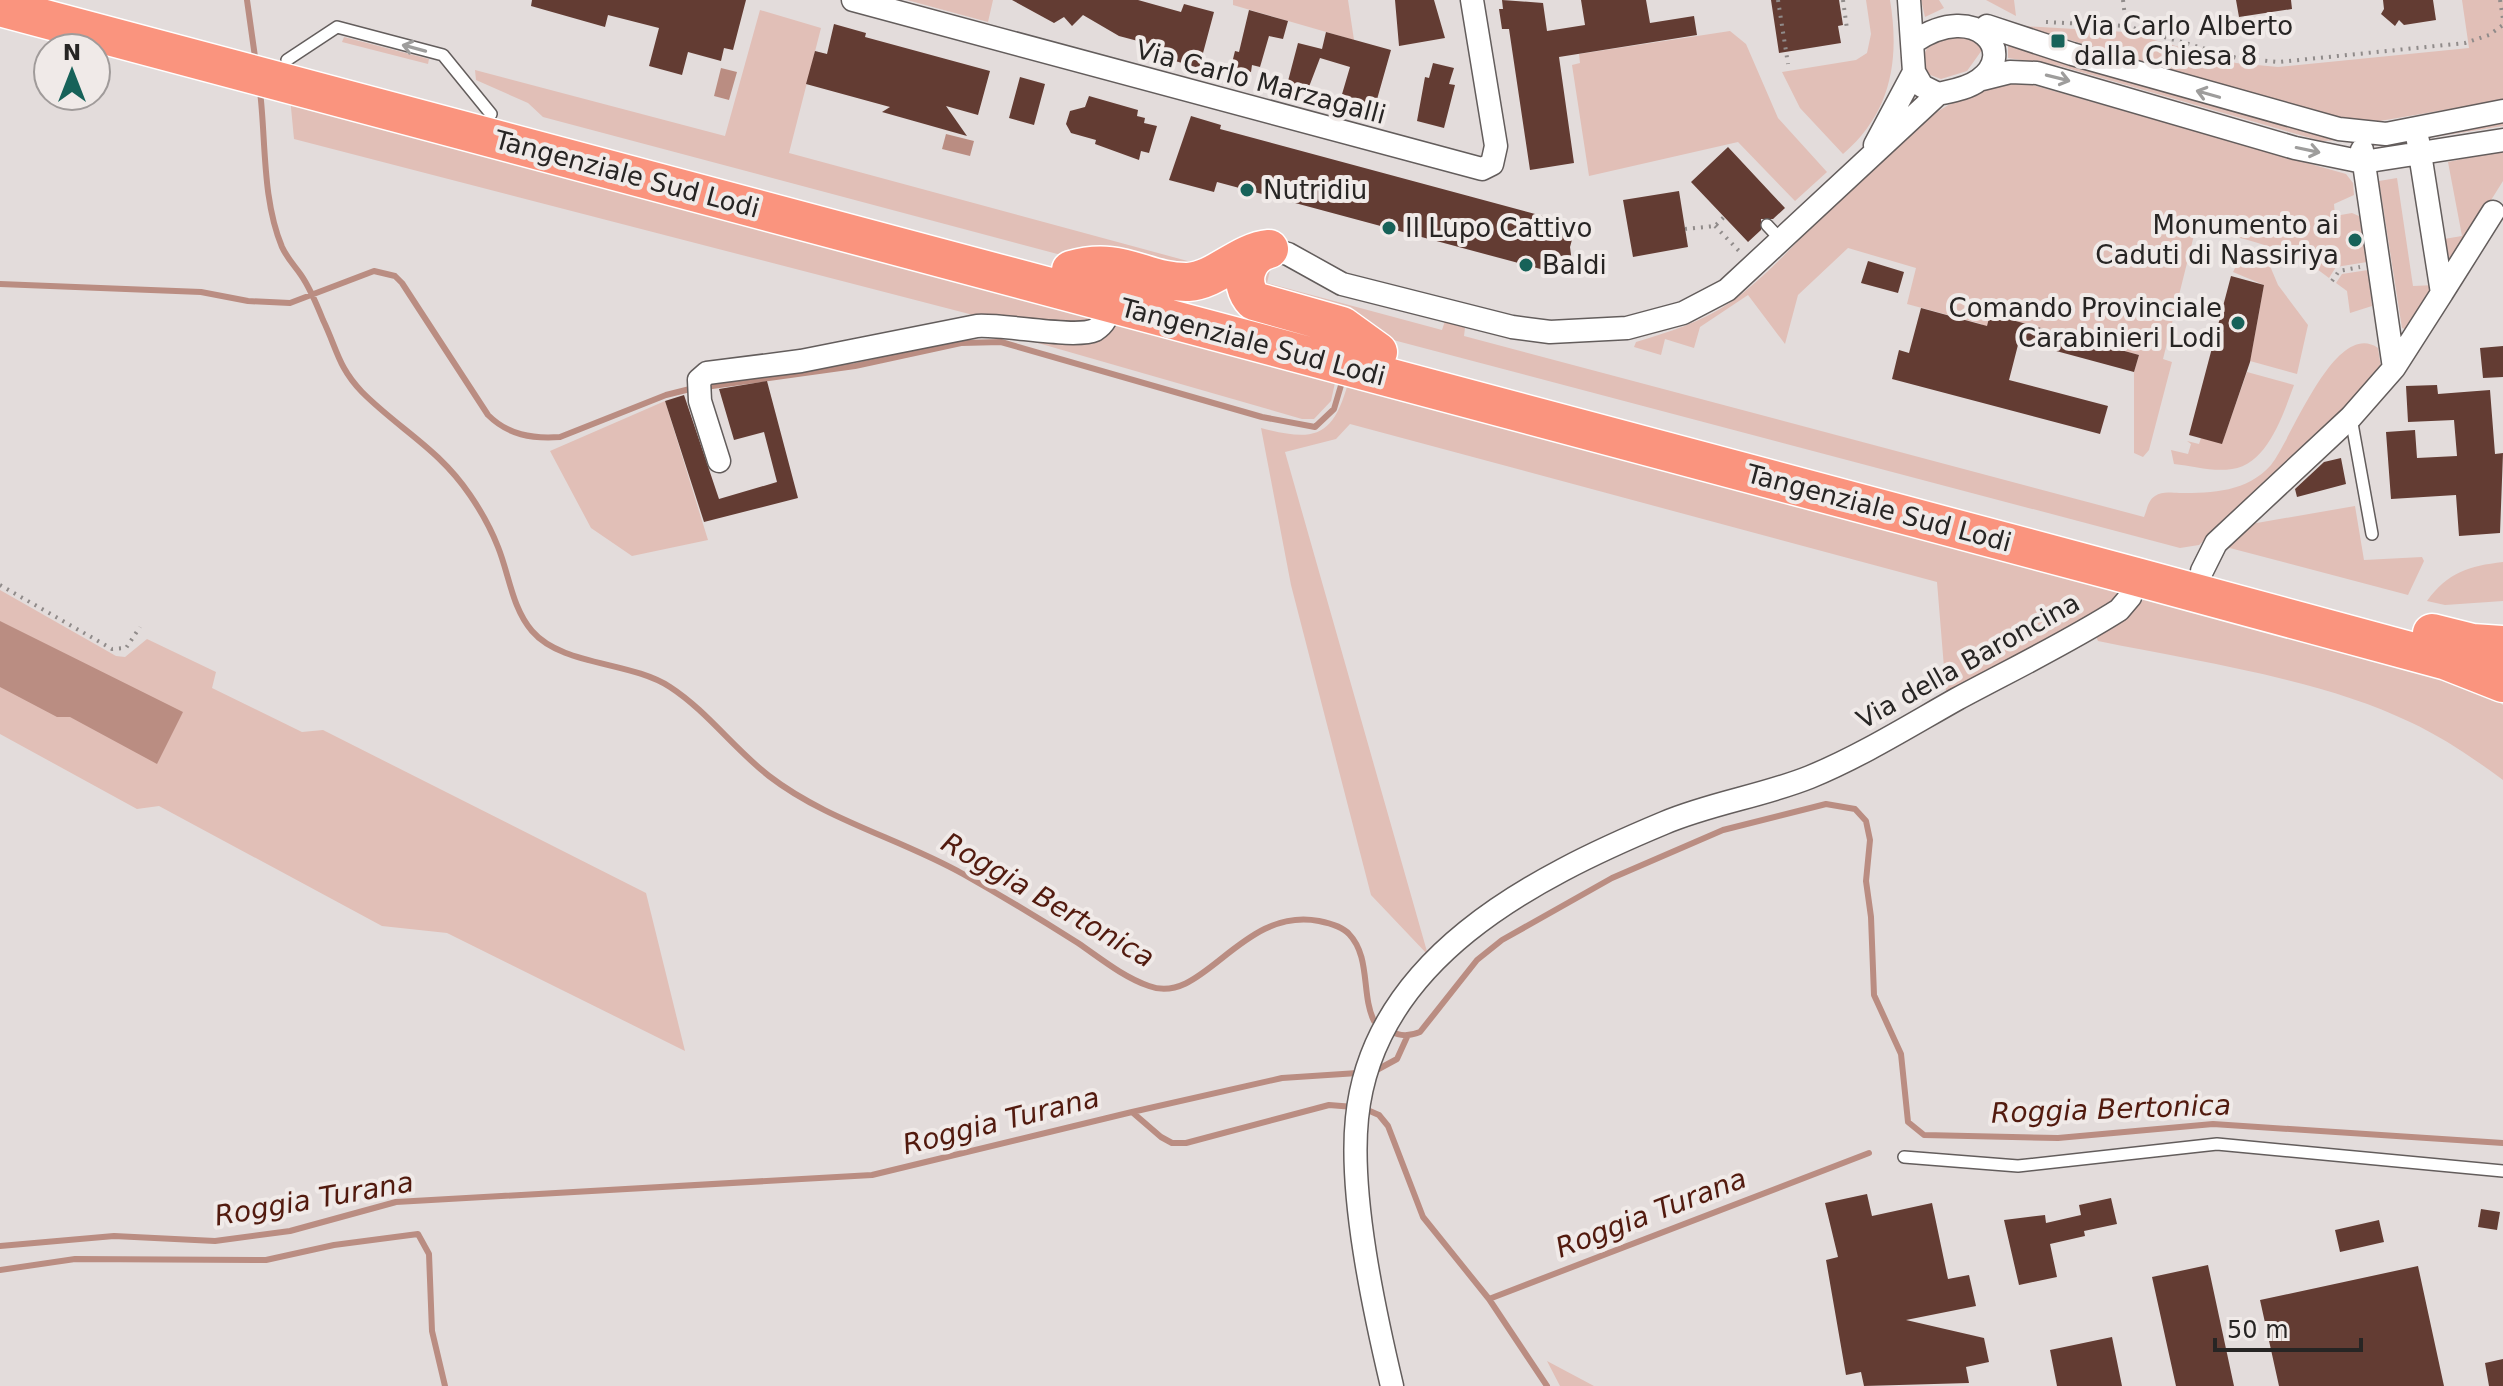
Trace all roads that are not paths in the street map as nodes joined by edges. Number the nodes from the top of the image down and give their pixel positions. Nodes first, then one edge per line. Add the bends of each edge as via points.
1 (61, 0) edge
2 (853, 0) edge
3 (1472, 0) edge
4 (1909, 0) edge
5 (0, 7) edge
6 (1987, 26) junction
7 (1915, 41) junction
8 (229, 56) junction
9 (283, 67) junction
10 (1914, 72) junction
11 (1982, 79) junction
12 (1938, 94) junction
13 (2503, 111) edge
14 (2416, 129) junction
15 (2362, 133) junction
16 (2503, 140) edge
17 (2420, 155) junction
18 (1867, 159) junction
19 (2363, 162) junction
20 (2493, 212) dead end
21 (1269, 249) junction
22 (1071, 270) junction
23 (2442, 293) junction
24 (1111, 305) junction
25 (1378, 352) junction
26 (2394, 368) junction
27 (2351, 417) junction
28 (719, 461) dead end
29 (2372, 534) dead end
30 (2202, 571) junction
31 (2137, 577) junction
32 (2503, 645) edge
33 (2503, 683) edge
34 (1904, 1157) dead end
35 (2503, 1171) edge
36 (1392, 1386) edge

1 - 8 highway, Tangenziale Sud Lodi
2 - 3 street, Via Carlo Marzagalli via 1482,169 1492,164 1496,146
4 - 7 street
5 - 8 highway, Tangenziale Sud Lodi
6 - 7 street via 1962,11 1927,28
6 - 11 street via 1993,52
15 -> 6 street via 2297,120
7 - 10 street
8 - 9 highway, Tangenziale Sud Lodi
22 -> 9 highway, Tangenziale Sud Lodi via 491,114
9 - 24 highway, Tangenziale Sud Lodi
10 - 12 street via 1922,86
10 - 18 street
11 - 12 street
11 -> 19 street via 2037,73 2295,148
12 - 18 street
13 - 14 street
14 - 15 street
14 - 17 street
15 - 19 street
16 - 17 street
17 - 19 street
17 - 23 street
18 - 21 street via 1774,233 1755,266 1727,290 1683,313 1627,328 1550,332 1478,319 1342,284
19 - 26 street
20 - 23 street
21 - 22 highway via 1247,253 1191,282 1109,264
21 - 25 highway via 1247,267 1246,289 1254,301 1342,326
22 - 25 highway, Tangenziale Sud Lodi
23 - 26 street
24 - 28 street via 1104,323 1089,332 977,326 801,361 707,373 698,386
24 - 31 highway, Tangenziale Sud Lodi
25 - 30 highway, Tangenziale Sud Lodi
26 - 27 street
27 - 29 lane
27 - 30 street via 2216,543
30 - 32 highway, Tangenziale Sud Lodi via 2442,636
31 - 33 highway, Tangenziale Sud Lodi via 2447,661
31 - 36 street, Via della Baroncina via 2130,597 2111,615 1809,777 1666,822 1584,858 1461,935 1383,1026 1363,1091 1358,1184
34 - 35 lane via 2018,1166 2217,1144

